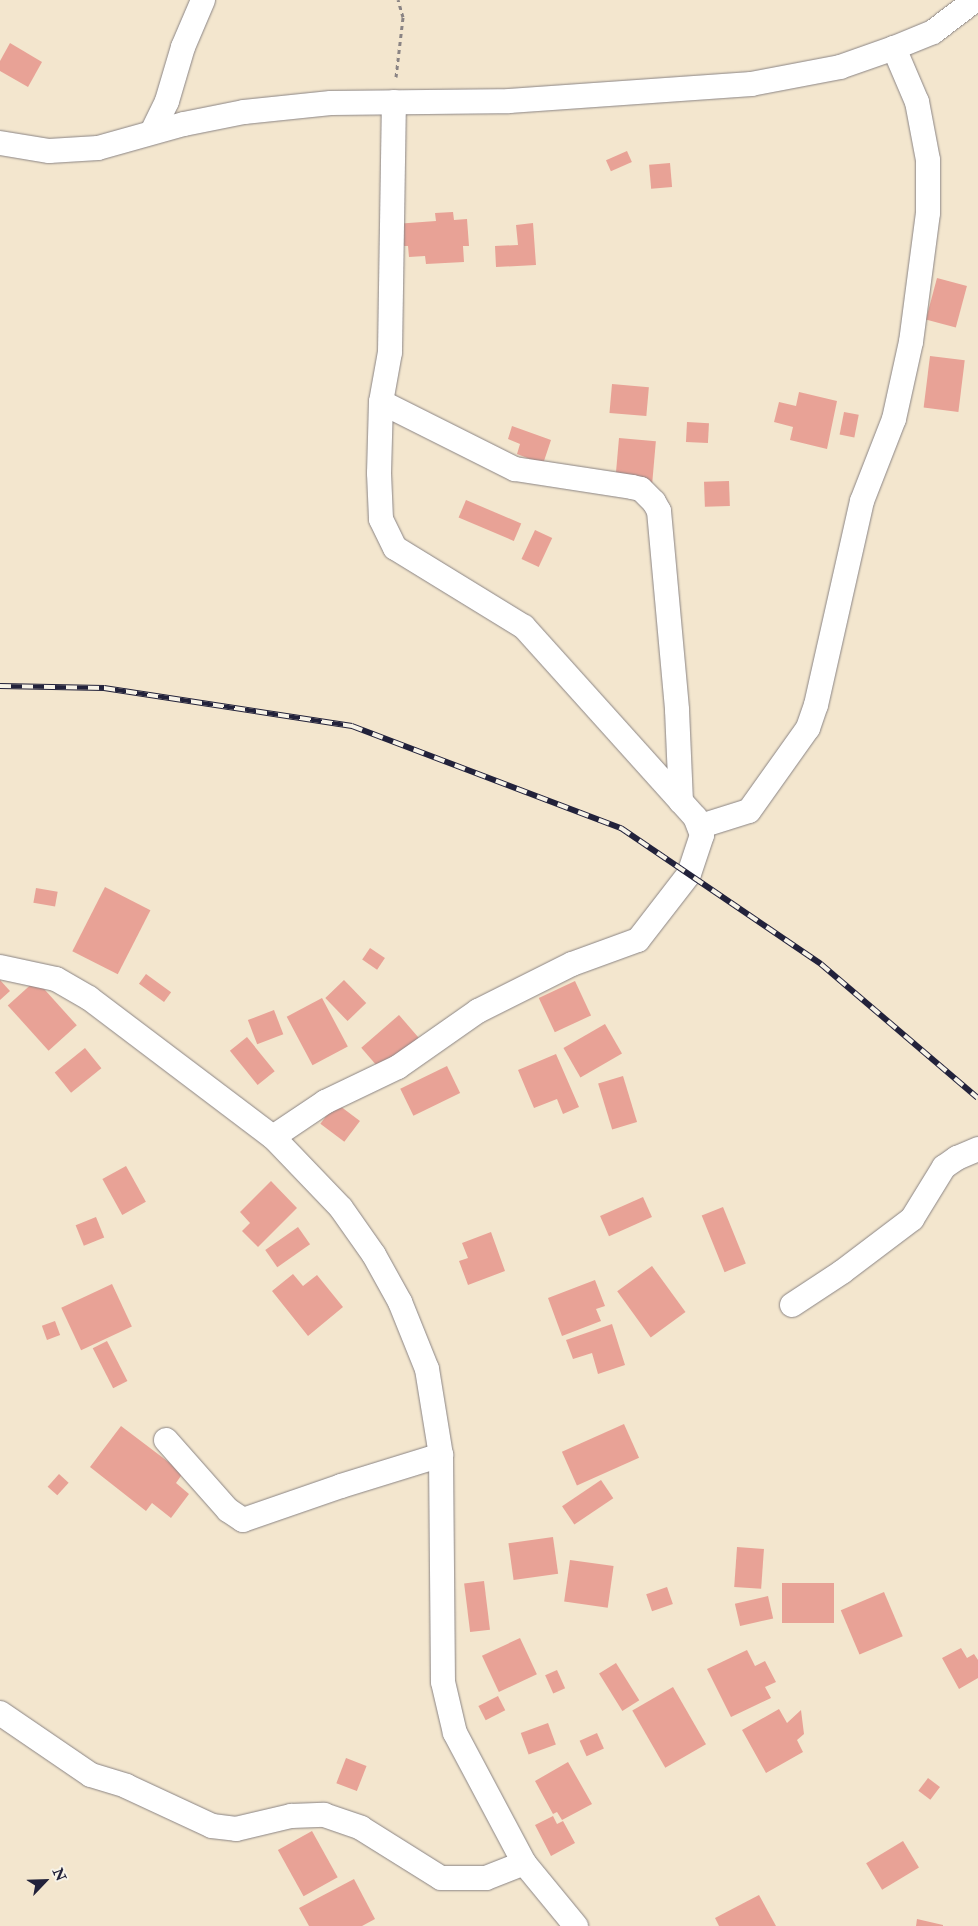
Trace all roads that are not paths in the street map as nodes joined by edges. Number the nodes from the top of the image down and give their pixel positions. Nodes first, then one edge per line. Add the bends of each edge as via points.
1 (203, 0) edge
2 (975, 0) edge
3 (894, 48) junction
4 (394, 102) junction
5 (152, 132) junction
6 (0, 144) edge
7 (381, 402) junction
8 (681, 802) junction
9 (701, 826) junction
10 (0, 967) edge
11 (273, 1137) junction
12 (978, 1149) edge
13 (792, 1305) dead end
14 (166, 1440) dead end
15 (441, 1455) junction
16 (0, 1713) edge
17 (524, 1863) junction
18 (576, 1926) edge

1 - 5 street via 183,47 167,101
2 - 3 street via 933,32
3 - 4 street via 840,68 751,84 509,101
3 - 9 street via 918,102 928,160 928,213 911,342 894,419 862,501 818,697 808,728 749,811
4 - 5 street via 244,112
4 - 7 street via 390,352
5 - 6 street via 98,148 48,151
7 - 8 street via 381,519 395,548 524,627
7 - 8 street via 515,469 632,486 641,489 654,502 659,510 677,710
8 - 9 street
9 - 11 street via 699,850 689,874 638,940 572,964 478,1010 398,1067 324,1102
10 - 11 street via 56,980 89,998
11 - 15 street via 341,1208 374,1255 400,1302 427,1369
12 - 13 street via 944,1167 912,1219
14 - 15 street via 228,1510 243,1520
15 - 17 street via 443,1682 455,1734
16 - 17 street via 91,1775 126,1786 212,1826 236,1829 291,1816 324,1814 361,1828 441,1878 486,1878
17 - 18 street

